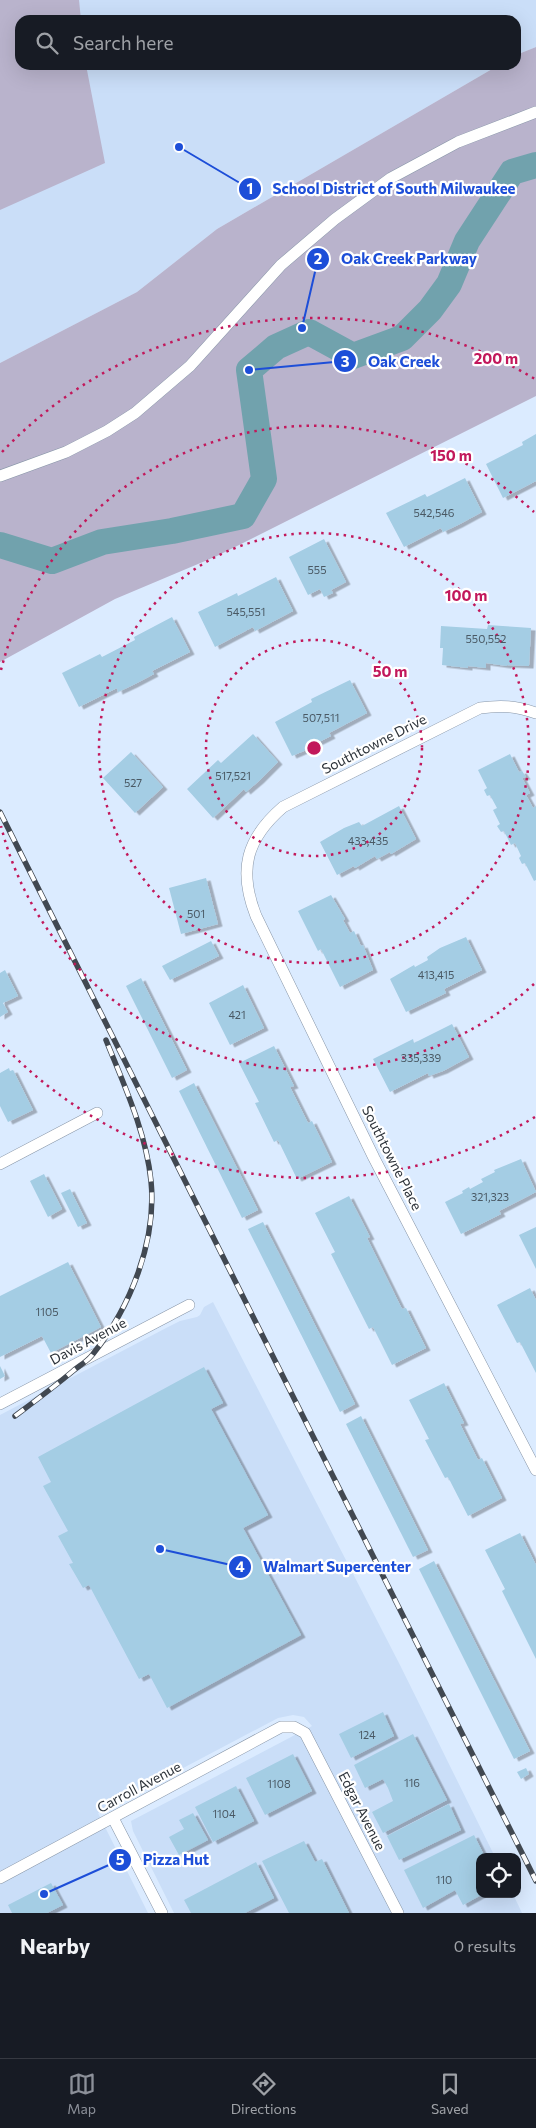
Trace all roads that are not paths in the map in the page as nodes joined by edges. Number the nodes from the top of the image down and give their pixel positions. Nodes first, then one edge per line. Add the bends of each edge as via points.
1 (536, 112) edge
2 (0, 476) edge
3 (536, 713) edge
4 (249, 852) joint
5 (97, 1114) dead end
6 (0, 1164) edge
7 (189, 1305) dead end
8 (0, 1404) edge
9 (536, 1470) edge
10 (294, 1727) joint
11 (113, 1818) junction
12 (0, 1878) edge
13 (162, 1913) edge
14 (398, 1913) edge

1 - 2 street via 458,142 391,178 335,219 281,265 190,366 135,413 66,452
3 - 4 street, Southtowne Drive via 501,705 480,708 463,716 283,807 268,820
4 - 9 street, Southtowne Place via 246,872 248,895 256,916 374,1158
5 - 6 street
7 - 8 street, Davis Avenue
10 - 11 street, Carroll Avenue via 282,1727
10 - 14 street, Edgar Avenue via 305,1733
11 - 12 street, Carroll Avenue
11 - 13 street

